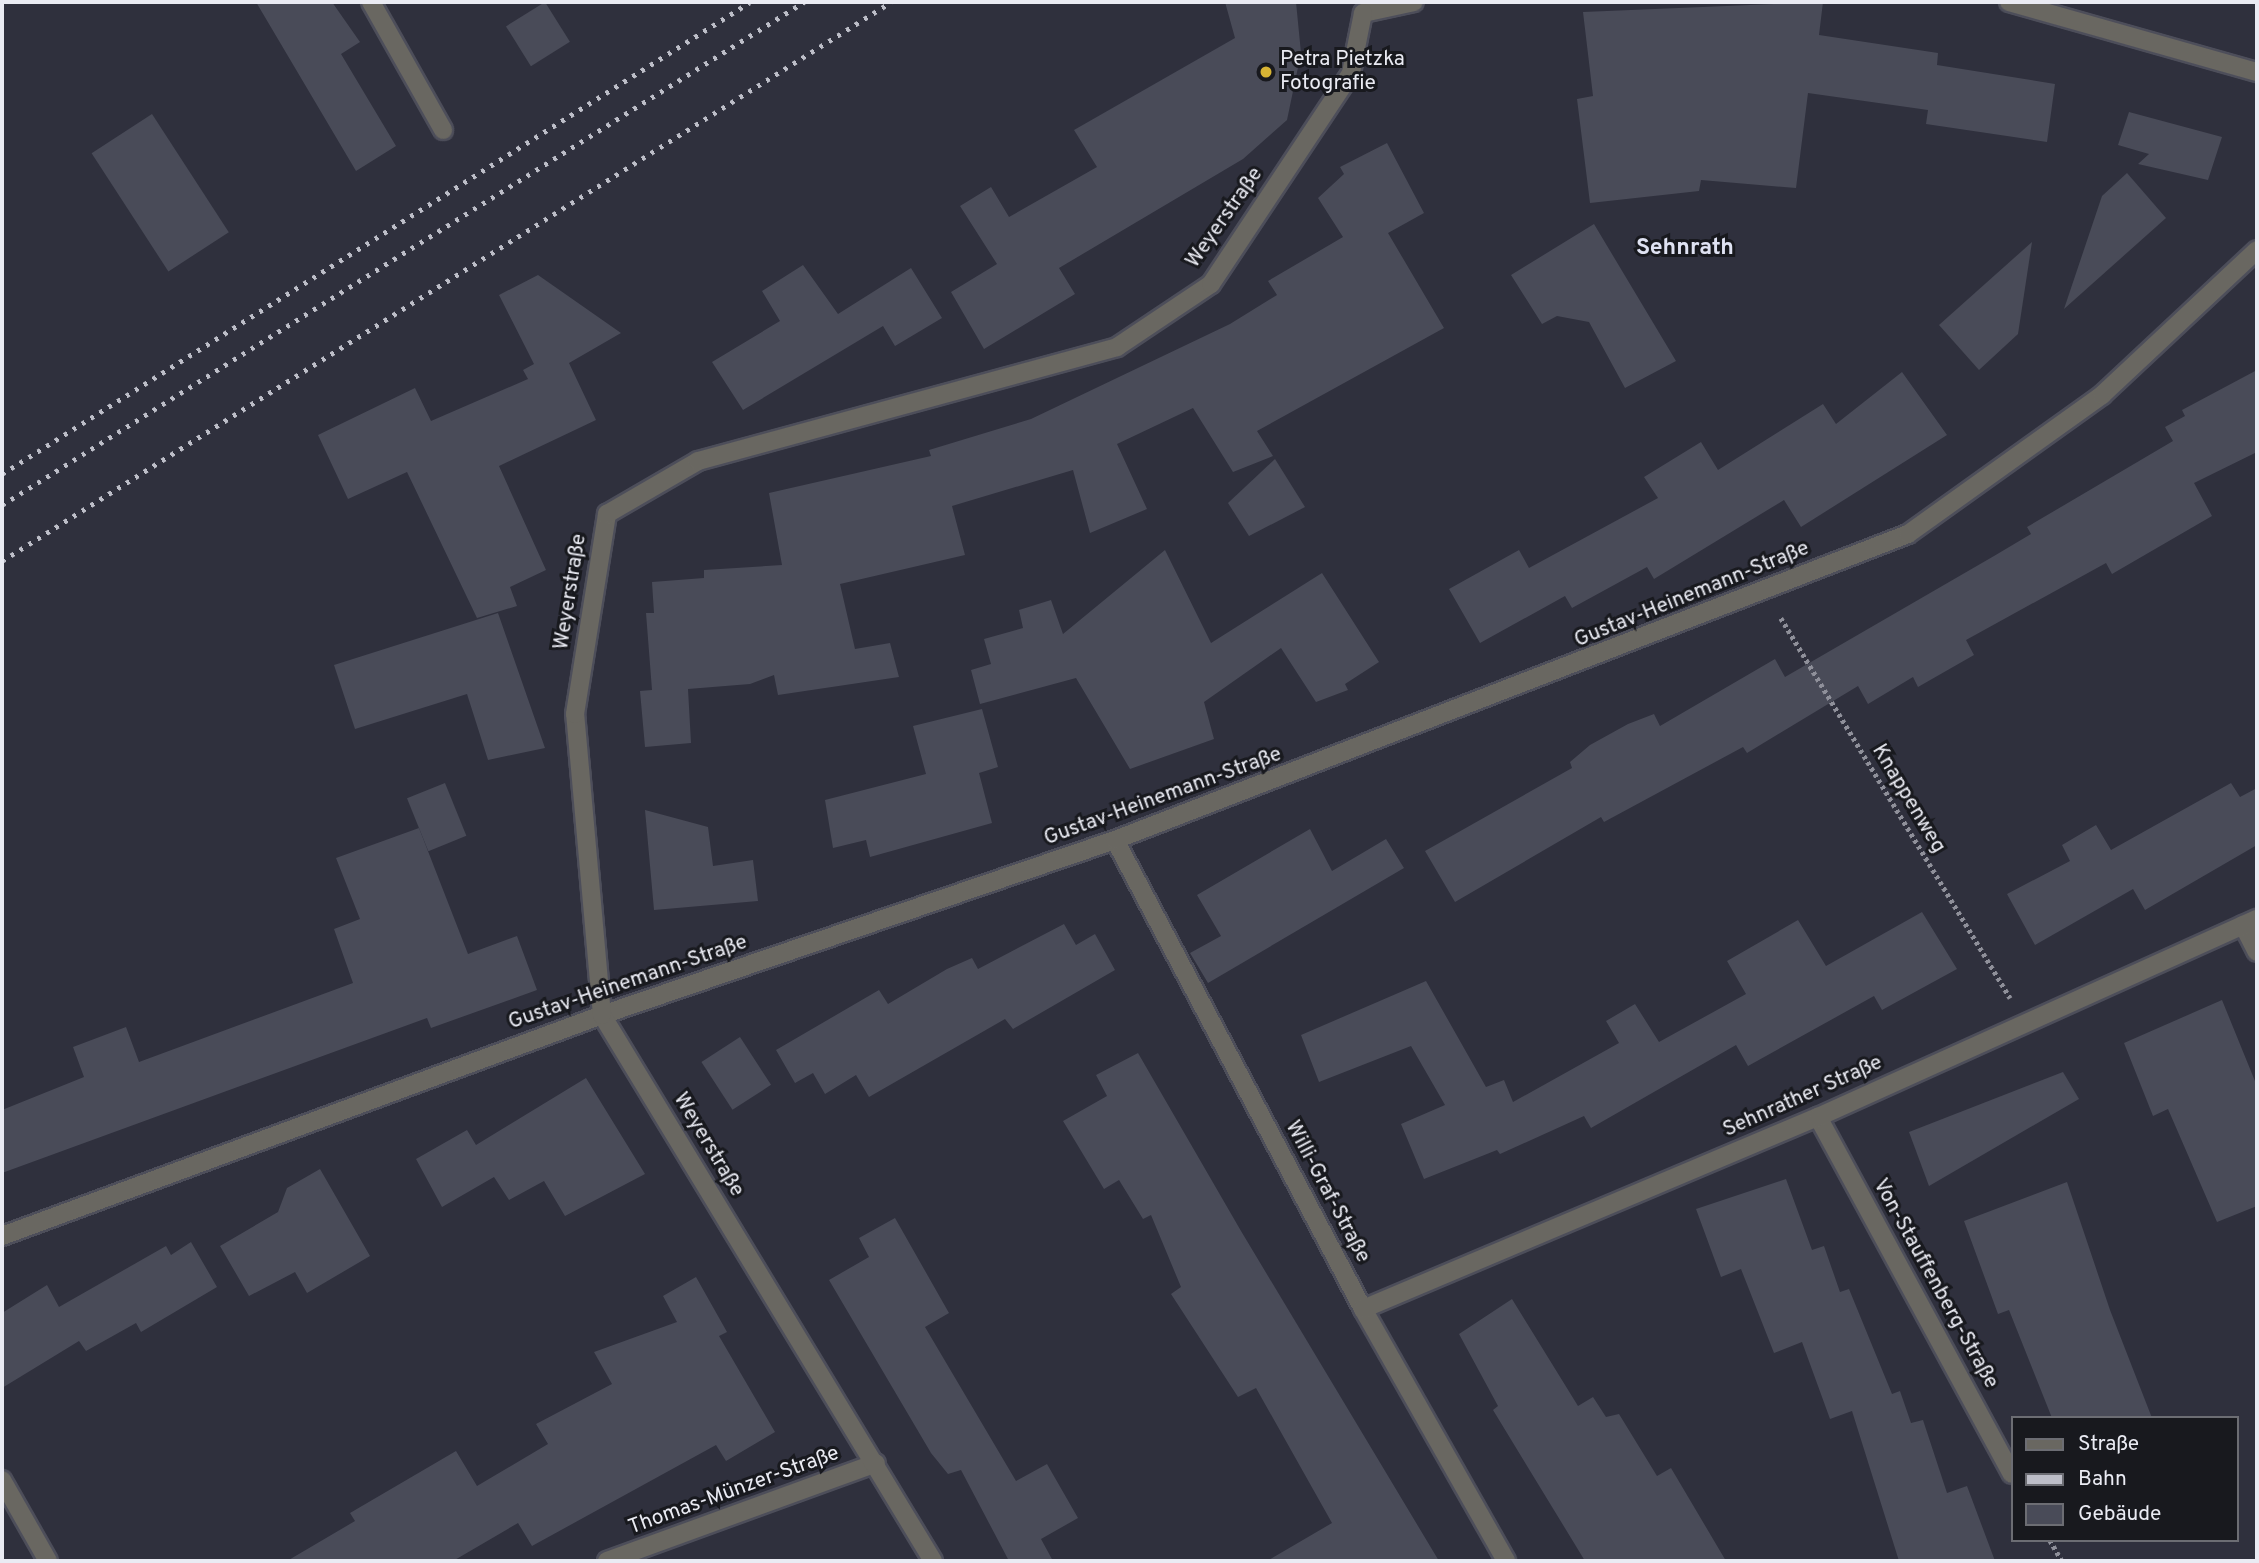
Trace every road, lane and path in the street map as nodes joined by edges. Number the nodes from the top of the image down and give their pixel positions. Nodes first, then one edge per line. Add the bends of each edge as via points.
1 (371, 2) edge
2 (1414, 2) edge
3 (2009, 2) edge
4 (1361, 8) edge
5 (2257, 72) edge
6 (443, 130) dead end
7 (2257, 250) edge
8 (1765, 591) junction
9 (1115, 841) junction
10 (2250, 922) edge
11 (2257, 952) edge
12 (602, 1015) junction
13 (2025, 1023) junction
14 (1818, 1117) junction
15 (2, 1236) edge
16 (1363, 1309) junction
17 (876, 1463) junction
18 (2010, 1470) edge
19 (2, 1480) edge
20 (2051, 1542) edge
21 (48, 1561) edge
22 (607, 1561) edge
23 (933, 1561) edge
24 (1506, 1561) edge
25 (2062, 1561) edge

1 - 6 street
2 - 4 street, Weyerstraße
3 - 5 street
4 - 12 street, Weyerstraße via 1351,73 1211,284 1117,347 698,461 607,514 575,715
7 - 8 street, Gustav-Heinemann-Straße via 2102,395 1908,534
8 - 9 street, Gustav-Heinemann-Straße
8 - 13 path, Knappenweg
9 - 12 street, Gustav-Heinemann-Straße
9 - 16 street, Willi-Graf-Straße
10 - 11 street
10 - 13 street, Sehnrather Straße
12 - 15 street, Gustav-Heinemann-Straße
12 - 17 street, Weyerstraße
13 - 14 street, Sehnrather Straße
14 - 16 street, Sehnrather Straße
14 - 18 street, Von-Stauffenberg-Straße
16 - 24 street, Willi-Graf-Straße
17 - 22 street, Thomas-Münzer-Straße
17 - 23 street, Weyerstraße
19 - 21 street
20 - 25 path

